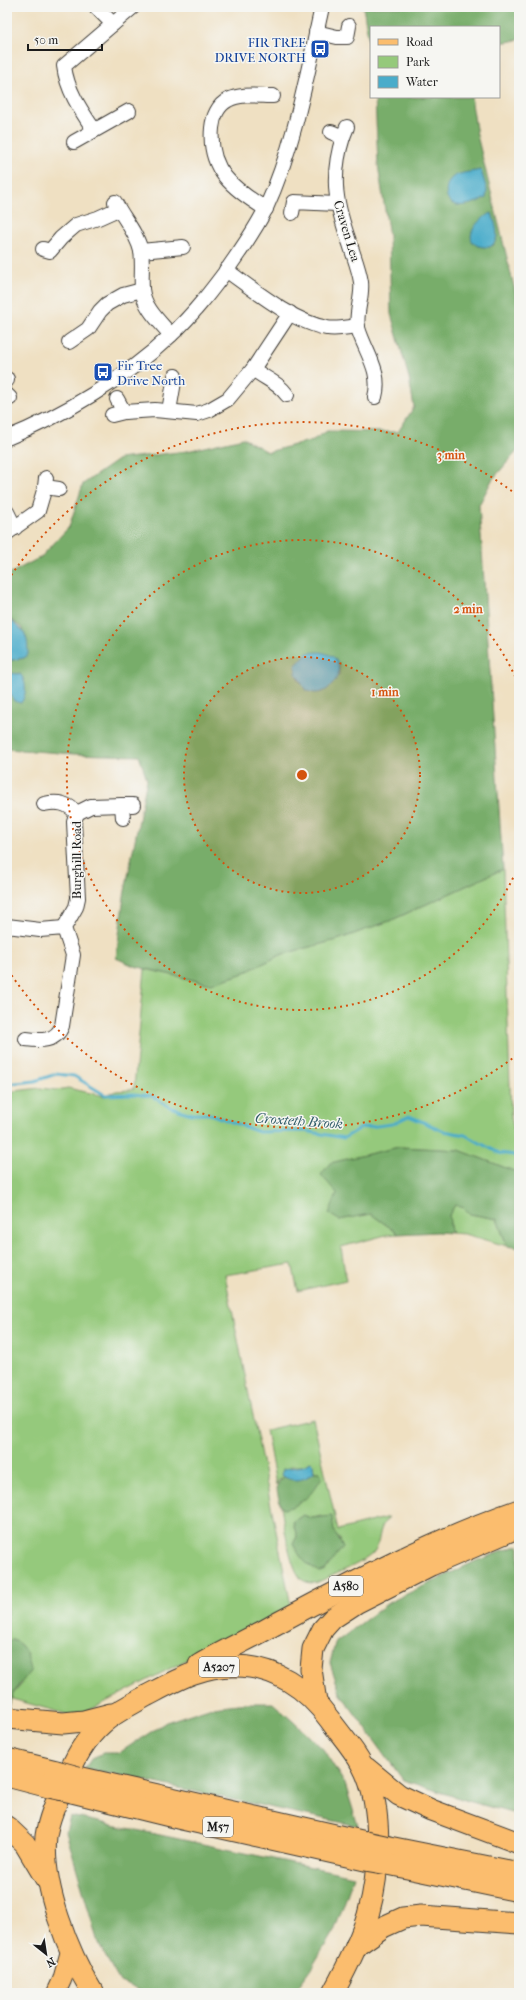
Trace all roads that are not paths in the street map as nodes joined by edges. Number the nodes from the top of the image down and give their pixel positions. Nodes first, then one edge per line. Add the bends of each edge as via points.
1 (96, 7) edge
2 (133, 7) edge
3 (322, 7) edge
4 (113, 24) junction
5 (316, 32) junction
6 (351, 33) dead end
7 (277, 97) dead end
8 (129, 112) dead end
9 (94, 130) junction
10 (340, 132) dead end
11 (74, 142) dead end
12 (337, 204) junction
13 (266, 208) junction
14 (292, 213) dead end
15 (185, 246) dead end
16 (141, 251) junction
17 (50, 254) dead end
18 (226, 270) junction
19 (142, 290) junction
20 (290, 313) junction
21 (358, 326) junction
22 (171, 335) junction
23 (68, 344) dead end
24 (253, 369) junction
25 (177, 373) dead end
26 (288, 397) dead end
27 (117, 399) dead end
28 (372, 401) dead end
29 (169, 411) junction
30 (7, 438) edge
31 (59, 489) dead end
32 (7, 512) edge
33 (11, 530) edge
34 (43, 804) dead end
35 (126, 810) dead end
36 (77, 813) junction
37 (7, 926) edge
38 (64, 928) junction
39 (24, 1038) dead end
40 (519, 1510) edge
41 (519, 1527) edge
42 (180, 1677) junction
43 (316, 1702) junction
44 (116, 1713) junction
45 (7, 1718) edge
46 (7, 1759) edge
47 (362, 1764) junction
48 (7, 1776) edge
49 (53, 1779) junction
50 (7, 1827) edge
51 (519, 1843) edge
52 (388, 1856) junction
53 (519, 1873) edge
54 (49, 1884) junction
55 (519, 1891) edge
56 (519, 1923) edge
57 (356, 1946) junction
58 (70, 1951) junction
59 (56, 1993) edge
60 (93, 1993) edge
61 (333, 1993) edge

1 - 4 street
2 - 4 street
3 - 5 street
4 - 9 street via 64,66 66,80 75,101
5 - 6 street via 337,37
5 - 13 street via 293,133
7 - 13 street via 239,96 227,100 216,113 212,134 215,159 228,181 241,193
8 - 9 street
9 - 11 street
10 - 12 street, Craven Lea via 335,176
12 - 14 street via 294,202
12 - 21 street, Craven Lea via 360,274
13 - 18 street
15 - 16 street
16 - 17 street via 136,236 116,205 98,218 76,226 60,238
16 - 19 street
18 - 20 street
18 - 22 street via 209,294
19 - 22 street via 150,311
19 - 23 street via 123,295 108,304 100,311 88,330
20 - 21 street via 329,328
20 - 24 street
21 - 28 street, Craven Lea via 376,376 377,387
22 - 30 street via 139,362 82,400 28,430
24 - 26 street via 274,381
24 - 29 street via 236,391 219,405 198,414
25 - 29 street
27 - 29 street via 118,413
31 - 33 street via 46,482 38,512
32 - 33 street
34 - 36 street, Burghill Road via 66,804
35 - 36 street, Burghill Road via 91,806
36 - 38 street, Burghill Road via 74,822 78,903
37 - 38 street via 40,930
38 - 39 street via 73,956 62,1026 57,1036 52,1038 38,1041
40 - 42 highway, A580 via 473,1526 390,1564 326,1596
41 - 43 highway, A580 via 431,1565 356,1603 333,1618 317,1639 312,1654 312,1680
42 - 43 highway, A5207 via 214,1667 246,1666 284,1678
42 - 44 highway, A5207
43 - 47 highway, A5207
44 - 45 highway via 63,1723
44 - 54 highway, A5207 via 94,1731 79,1750 53,1808 46,1846
46 - 49 highway, M57
47 - 51 highway via 399,1795 431,1810
47 - 57 highway, A5207 via 372,1788 378,1834 368,1916
48 - 49 highway, M57
49 - 52 highway, M57, bridge via 182,1819
50 - 54 highway via 25,1844
52 - 53 highway, M57
52 - 55 highway, M57
54 - 58 highway, A5207
56 - 57 highway via 420,1916 403,1918 383,1927
57 - 61 highway, A5207
58 - 59 main road
58 - 60 highway, A5207

